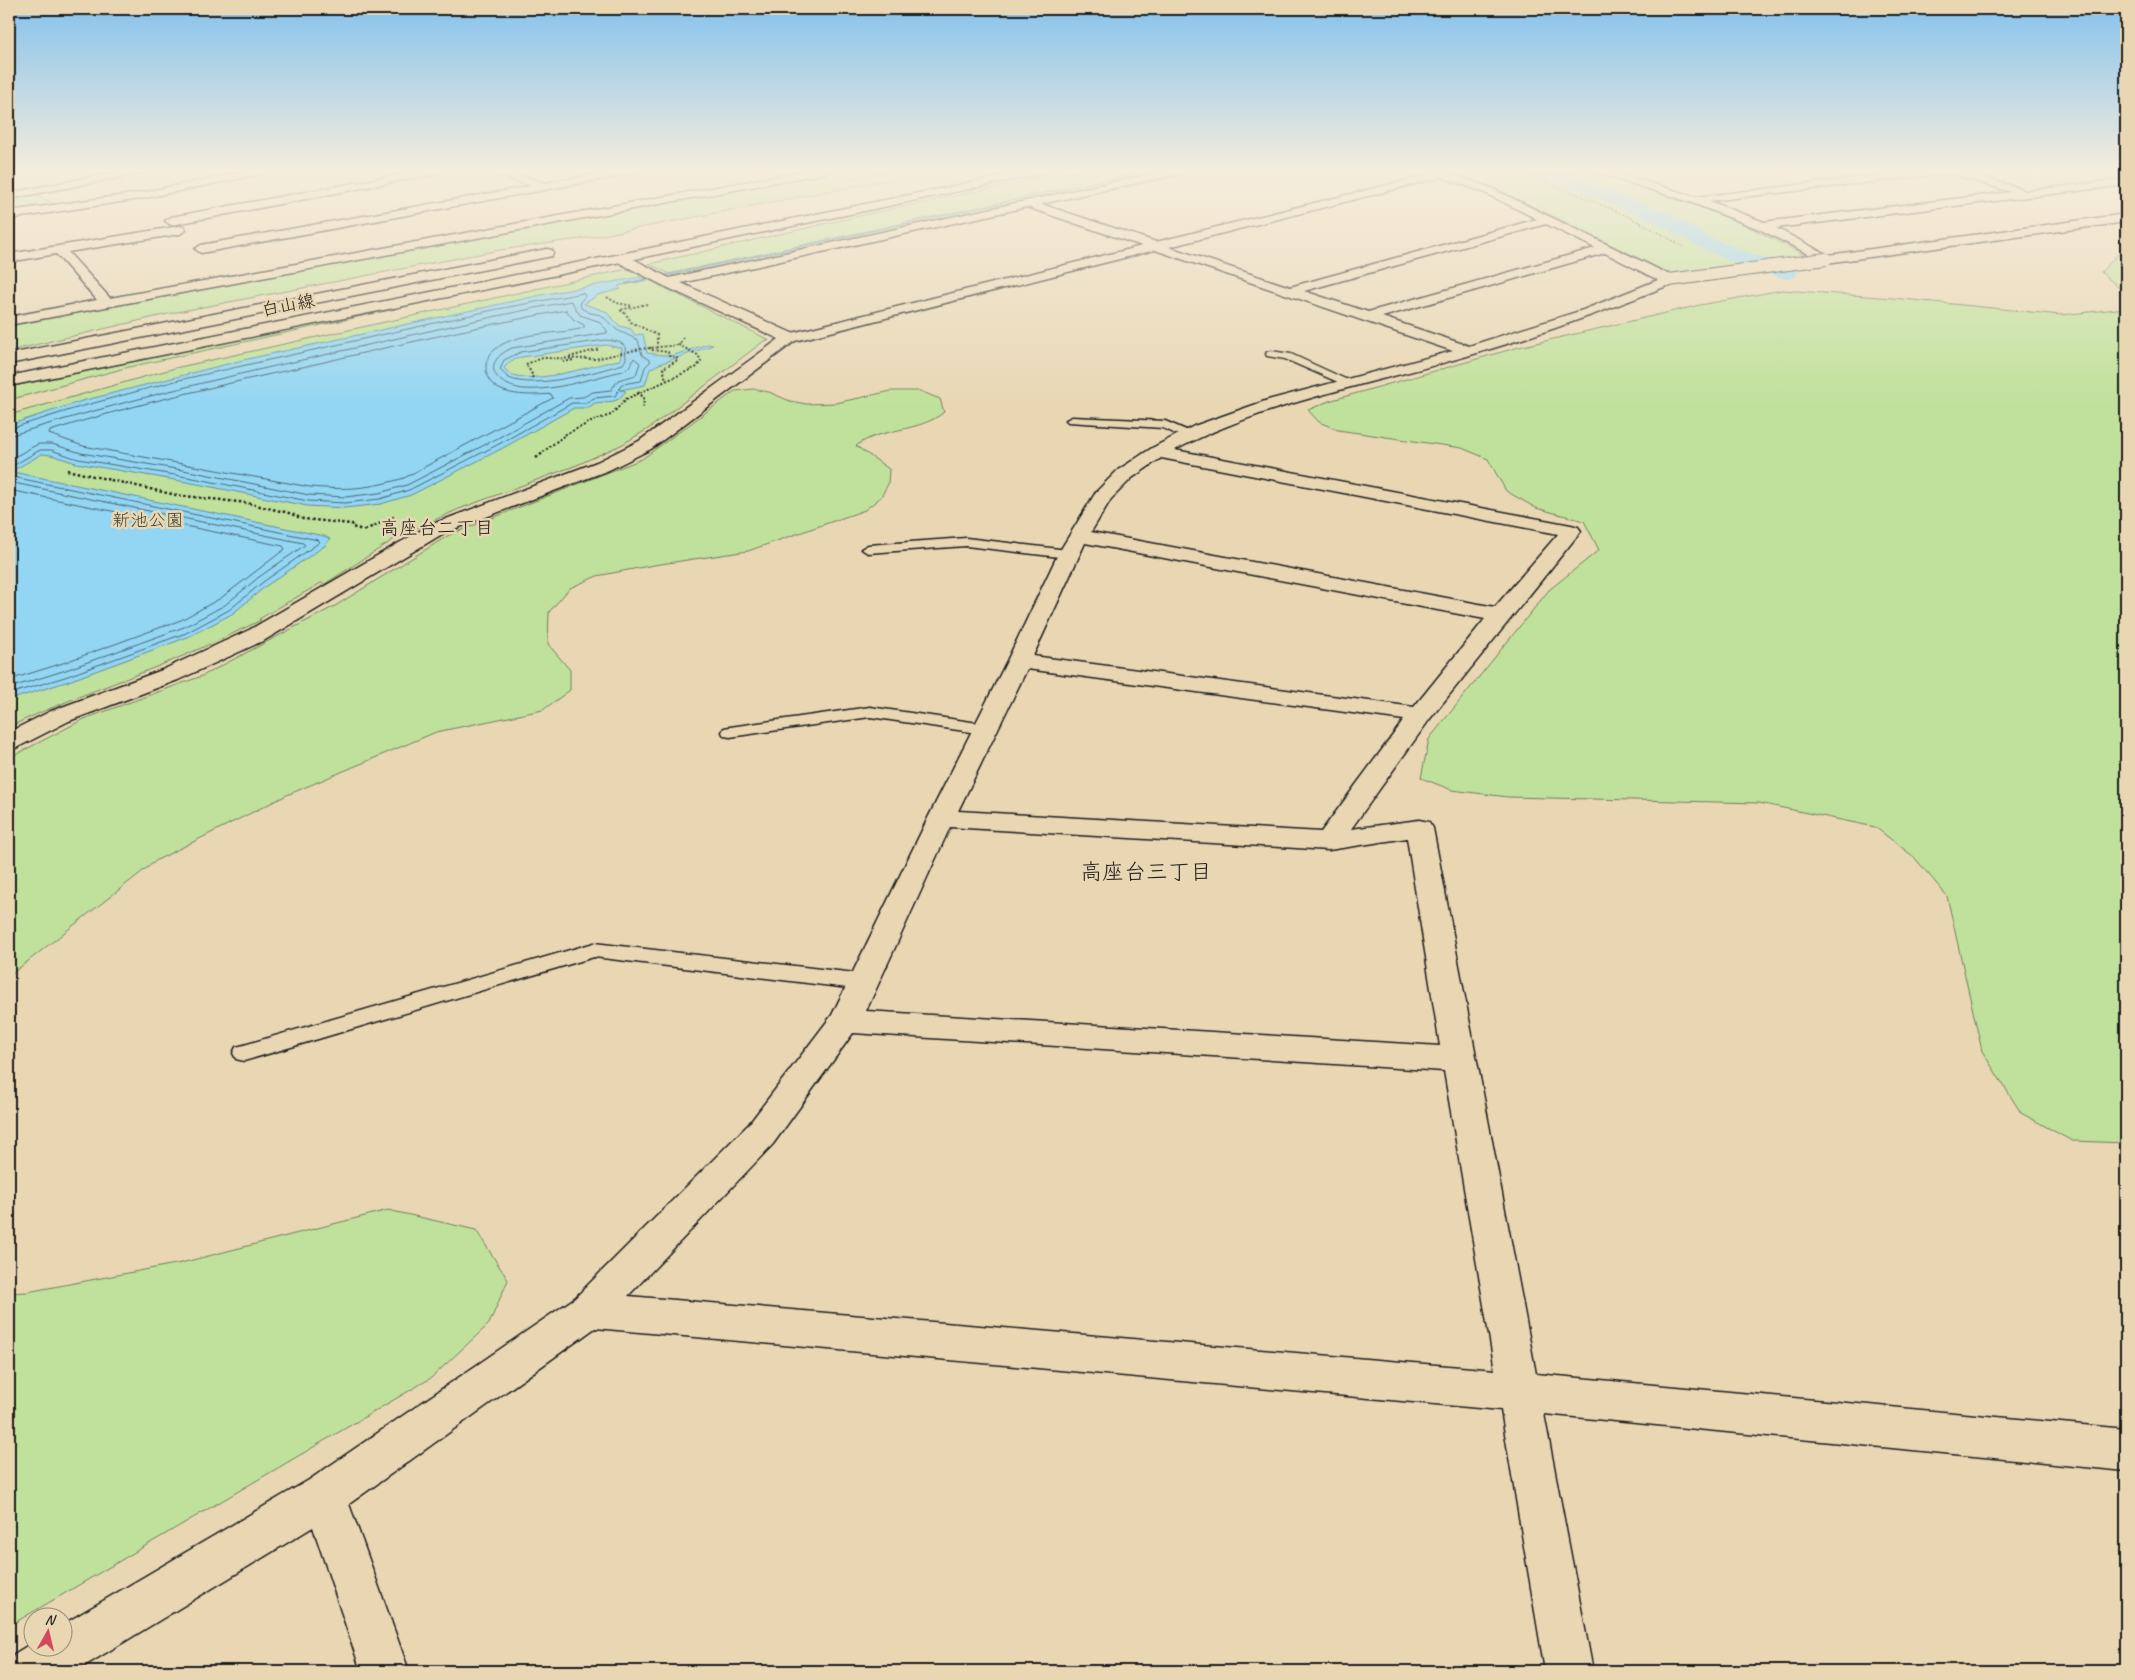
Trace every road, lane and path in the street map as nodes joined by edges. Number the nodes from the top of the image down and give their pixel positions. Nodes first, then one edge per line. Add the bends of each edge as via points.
1 (68, 248) edge
2 (201, 248) edge
3 (402, 248) edge
4 (667, 248) edge
5 (822, 248) edge
6 (1145, 248) edge
7 (1161, 248) edge
8 (1444, 248) edge
9 (1806, 248) edge
10 (1904, 248) edge
11 (1606, 249) joint
12 (59, 250) junction
13 (563, 250) dead end
14 (9, 258) edge
15 (621, 258) junction
16 (1826, 259) junction
17 (234, 280) junction
18 (1669, 280) junction
19 (667, 282) junction
20 (1290, 291) junction
21 (607, 297) dead end
22 (107, 303) junction
23 (648, 303) dead end
24 (634, 307) junction
25 (1367, 317) junction
26 (9, 321) edge
27 (683, 338) dead end
28 (790, 338) junction
29 (679, 344) junction
30 (657, 346) junction
31 (650, 347) junction
32 (600, 349) dead end
33 (1469, 351) junction
34 (1271, 354) dead end
35 (569, 357) junction
36 (9, 359) edge
37 (575, 359) junction
38 (563, 362) dead end
39 (533, 377) dead end
40 (9, 380) edge
41 (666, 380) junction
42 (1349, 383) junction
43 (1072, 420) dead end
44 (1189, 436) junction
45 (1158, 452) junction
46 (532, 461) dead end
47 (67, 470) dead end
48 (398, 515) dead end
49 (365, 530) junction
50 (374, 533) dead end
51 (1073, 545) junction
52 (868, 549) dead end
53 (1500, 615) junction
54 (1019, 661) junction
55 (1420, 715) junction
56 (985, 729) junction
57 (730, 732) dead end
58 (9, 742) edge
59 (941, 818) junction
60 (1329, 841) junction
61 (864, 982) junction
62 (845, 1021) junction
63 (244, 1053) dead end
64 (1459, 1060) junction
65 (589, 1310) junction
66 (1519, 1392) junction
67 (2126, 1450) edge
68 (324, 1495) junction
69 (31, 1671) edge
70 (385, 1671) edge
71 (1569, 1671) edge

1 - 12 street
2 - 17 street
3 - 17 street
4 - 15 street, 白山線
5 - 19 street
6 - 28 street
7 - 20 street
8 - 20 street
9 - 16 street
10 - 16 street
11 - 18 street
11 - 25 street
12 - 14 street
12 - 22 street
13 - 36 street, 白山線
15 - 19 street
15 - 40 street, 白山線
16 - 18 street, bridge
17 - 22 street
18 - 33 street via 1588,313
19 - 28 street
20 - 25 street
21 - 24 path
22 - 26 street
23 - 24 path
24 - 30 path via 620,310 631,322 657,335
25 - 33 street
27 - 29 path
28 - 58 street via 645,445 603,466 437,529 258,635 170,675 60,716
29 - 30 path
29 - 41 path via 698,355 701,361 697,367
30 - 31 path
31 - 37 path via 597,359
31 - 41 path via 668,352 678,360 663,368
32 - 35 path
33 - 42 street
34 - 42 lane via 1287,356
35 - 37 path
35 - 39 path via 532,360 526,364
37 - 38 path
41 - 46 path via 626,399 611,415 566,434
42 - 44 street via 1274,404
43 - 44 lane via 1165,425
44 - 45 street
45 - 51 street via 1125,474 1108,491
45 - 53 street via 1571,531
47 - 49 path via 176,495 268,507 303,519 352,524 352,527
48 - 49 path
49 - 50 path
51 - 52 lane via 966,542
51 - 53 street
51 - 54 street
53 - 55 street
54 - 55 street
54 - 56 street
55 - 60 street
56 - 57 lane via 870,712
56 - 59 street
59 - 60 street
59 - 61 street
60 - 64 street via 1419,828
61 - 62 street
61 - 63 lane via 594,950
62 - 64 street
62 - 65 street via 761,1134
64 - 66 street
65 - 66 street
65 - 68 street
66 - 67 street
66 - 71 street
68 - 69 street
68 - 70 street

